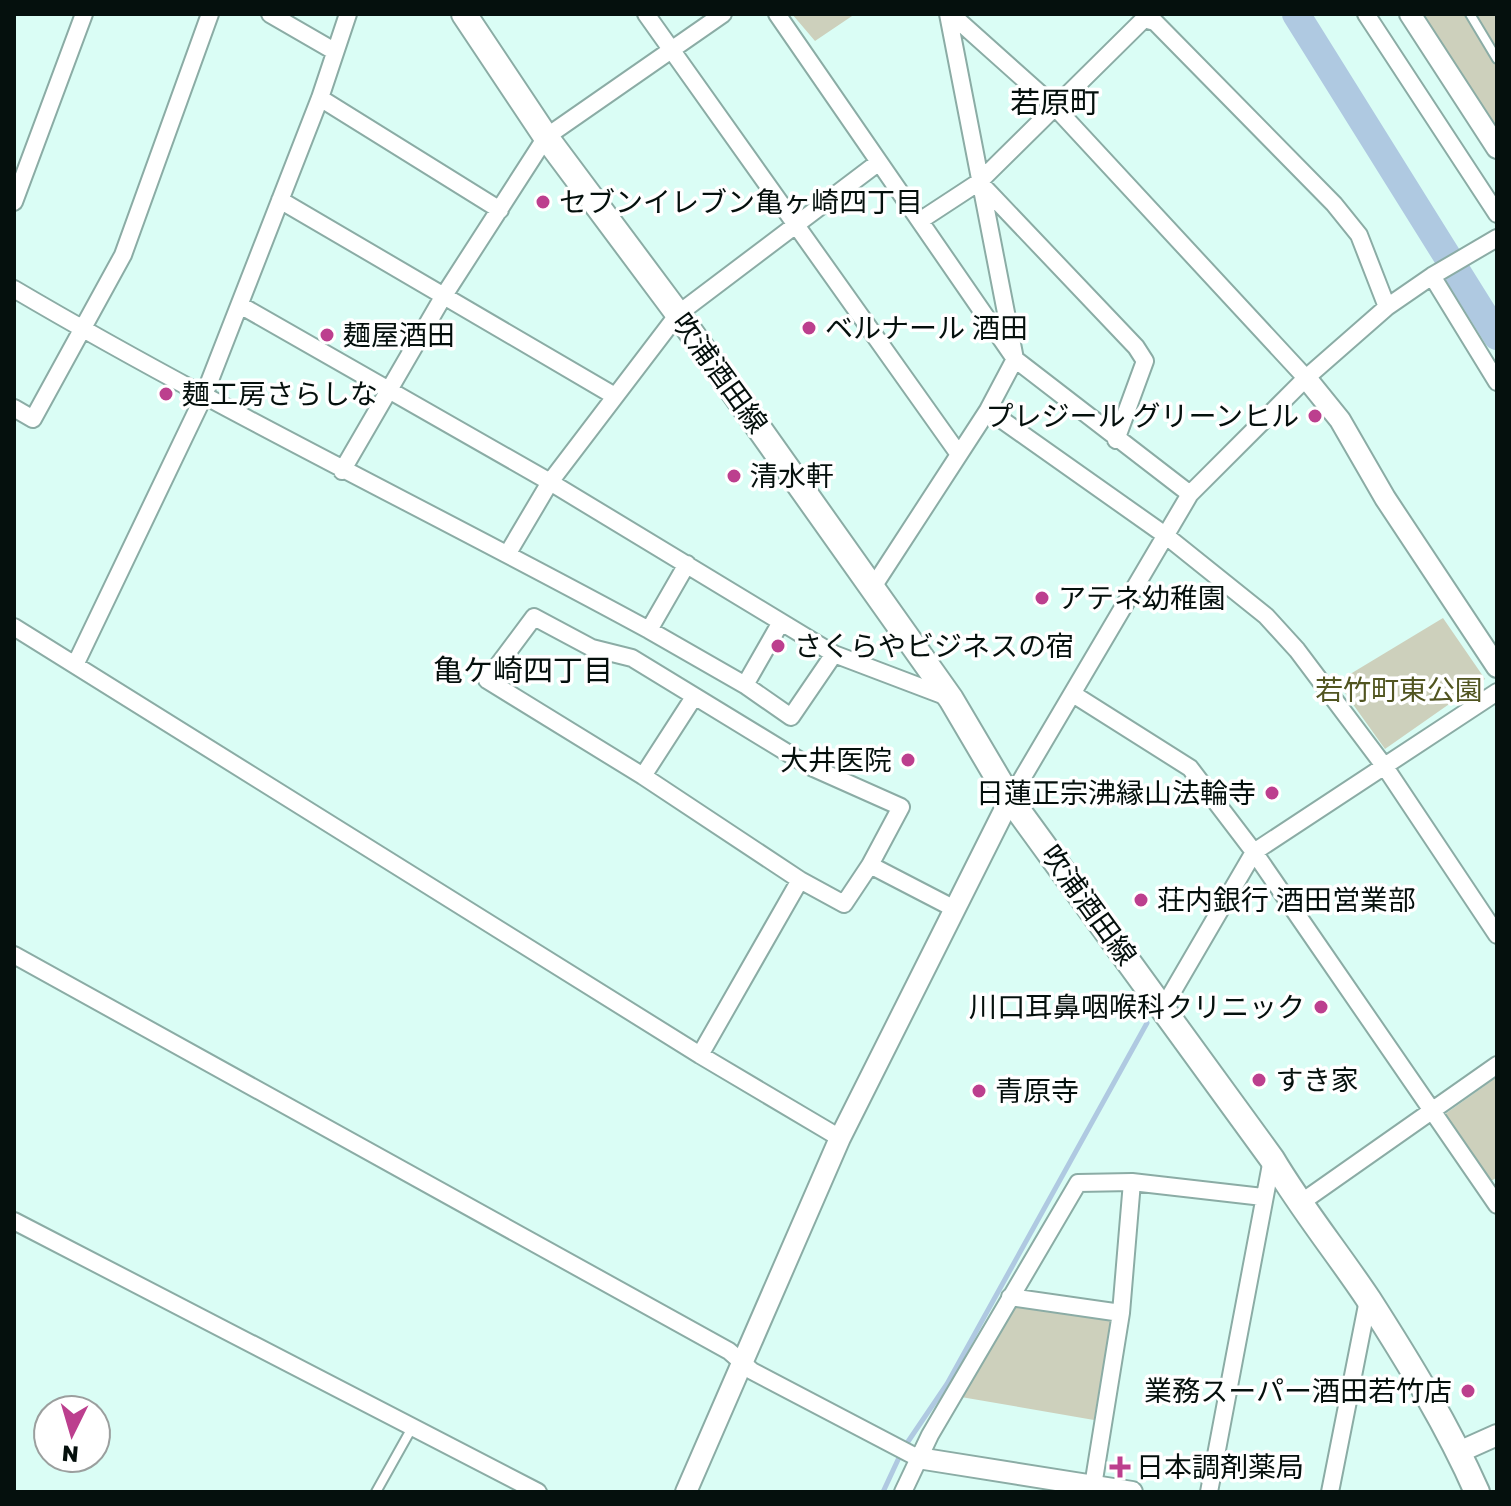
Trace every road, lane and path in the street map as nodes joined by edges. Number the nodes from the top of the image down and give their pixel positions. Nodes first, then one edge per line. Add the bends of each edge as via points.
1 (84, 14) edge
2 (210, 14) edge
3 (270, 14) edge
4 (348, 14) edge
5 (464, 14) edge
6 (646, 14) edge
7 (723, 14) edge
8 (777, 14) edge
9 (950, 14) edge
10 (1366, 14) edge
11 (1410, 14) edge
12 (1470, 14) edge
13 (672, 50) junction
14 (334, 51) junction
15 (1497, 59) edge
16 (320, 98) junction
17 (1055, 107) junction
18 (546, 137) junction
19 (1497, 148) edge
20 (879, 162) junction
21 (979, 182) junction
22 (280, 200) junction
23 (14, 202) edge
24 (500, 210) junction
25 (1497, 214) edge
26 (921, 220) junction
27 (796, 225) junction
28 (1497, 238) edge
29 (1439, 271) junction
30 (14, 289) edge
31 (443, 297) junction
32 (240, 305) junction
33 (1387, 307) junction
34 (678, 314) junction
35 (85, 330) junction
36 (1015, 359) junction
37 (1306, 378) junction
38 (1497, 382) edge
39 (388, 391) junction
40 (613, 395) junction
41 (203, 398) junction
42 (14, 408) edge
43 (988, 410) junction
44 (1116, 440) junction
45 (958, 453) junction
46 (342, 471) junction
47 (550, 482) junction
48 (1190, 494) junction
49 (1165, 535) junction
50 (508, 553) junction
51 (687, 564) junction
52 (873, 587) junction
53 (781, 622) junction
54 (14, 627) edge
55 (649, 630) junction
56 (834, 654) junction
57 (76, 663) junction
58 (1497, 667) edge
59 (745, 685) junction
60 (1497, 692) edge
61 (1073, 694) junction
62 (694, 697) junction
63 (951, 699) junction
64 (1385, 767) junction
65 (643, 776) junction
66 (1010, 799) junction
67 (1254, 852) junction
68 (870, 865) junction
69 (800, 880) junction
70 (953, 908) junction
71 (1497, 935) edge
72 (14, 955) edge
73 (1163, 1008) junction
74 (700, 1055) junction
75 (1497, 1065) edge
76 (1431, 1109) junction
77 (840, 1138) junction
78 (1272, 1159) junction
79 (1132, 1182) junction
80 (1263, 1197) junction
81 (1495, 1197) edge
82 (1299, 1204) junction
83 (14, 1221) edge
84 (1010, 1297) junction
85 (1368, 1300) junction
86 (1121, 1313) junction
87 (743, 1362) junction
88 (413, 1426) junction
89 (1497, 1435) edge
90 (1459, 1452) junction
91 (918, 1458) junction
92 (1093, 1486) junction
93 (376, 1492) edge
94 (536, 1492) edge
95 (686, 1492) edge
96 (903, 1492) edge
97 (1132, 1492) edge
98 (1209, 1492) edge
99 (1330, 1492) edge
100 (1477, 1492) edge

1 - 23 street
2 - 35 street via 123,255
3 - 14 street
4 - 14 street
5 - 18 main road, 吹浦酒田線
6 - 13 street
7 - 13 street
8 - 20 street
9 - 17 street
9 - 21 street
10 - 25 street
11 - 19 street
12 - 15 lane
13 - 18 street
13 - 27 street
14 - 16 street
16 - 22 street
16 - 24 street
17 - 21 street
17 - 33 street via 1144,19 1155,22 1334,204 1359,235
17 - 37 street
18 - 24 street
18 - 34 main road, 吹浦酒田線
20 - 26 street
20 - 27 street
21 - 26 street
21 - 36 street
21 - 44 street via 1145,361
22 - 31 street
22 - 32 street
24 - 31 street
26 - 36 street
27 - 34 street
27 - 45 street
28 - 29 street
29 - 33 street
29 - 38 street
30 - 35 street
31 - 39 street
31 - 40 street
32 - 39 street
32 - 41 street
33 - 37 street
34 - 40 street
34 - 52 main road, 吹浦酒田線
35 - 41 street
35 - 42 street via 33,419
36 - 43 street
36 - 44 street
37 - 48 street
37 - 58 street via 1340,420
39 - 46 street
39 - 47 street
40 - 47 street
41 - 46 street
41 - 57 street
43 - 45 street
43 - 49 street
44 - 48 street
45 - 52 street
46 - 50 street
47 - 50 street
47 - 51 street
48 - 49 street
49 - 61 street
49 - 64 street via 1266,616
50 - 55 street
51 - 53 street
51 - 55 street
52 - 63 main road, 吹浦酒田線
53 - 56 street
53 - 59 street
54 - 57 street
55 - 59 street
56 - 59 street via 791,717
56 - 63 street
57 - 74 street
60 - 64 street
61 - 66 street
61 - 67 street via 1190,768
62 - 65 street
62 - 65 street via 632,658 592,648 534,617 487,680
62 - 68 street via 809,766 901,807
63 - 66 main road, 吹浦酒田線
64 - 67 street
64 - 71 street
65 - 69 street
66 - 70 street
66 - 73 main road, 吹浦酒田線
67 - 73 street
67 - 76 street
68 - 69 street via 844,904
68 - 70 street
69 - 74 street
70 - 77 street
72 - 87 street
73 - 78 main road, 吹浦酒田線
74 - 77 street
75 - 76 street
76 - 81 street
76 - 82 street
77 - 87 street
78 - 80 street
78 - 82 main road, 吹浦酒田線
79 - 80 street
79 - 84 street via 1078,1183
79 - 86 street
80 - 98 street
82 - 85 main road, 吹浦酒田線
83 - 88 street
84 - 86 street
84 - 91 street
85 - 90 main road, 吹浦酒田線
85 - 99 street
86 - 92 street
87 - 91 street
87 - 95 street
88 - 93 lane
88 - 94 street
89 - 90 street
90 - 100 main road, 吹浦酒田線
91 - 92 street
91 - 96 street
92 - 97 street

